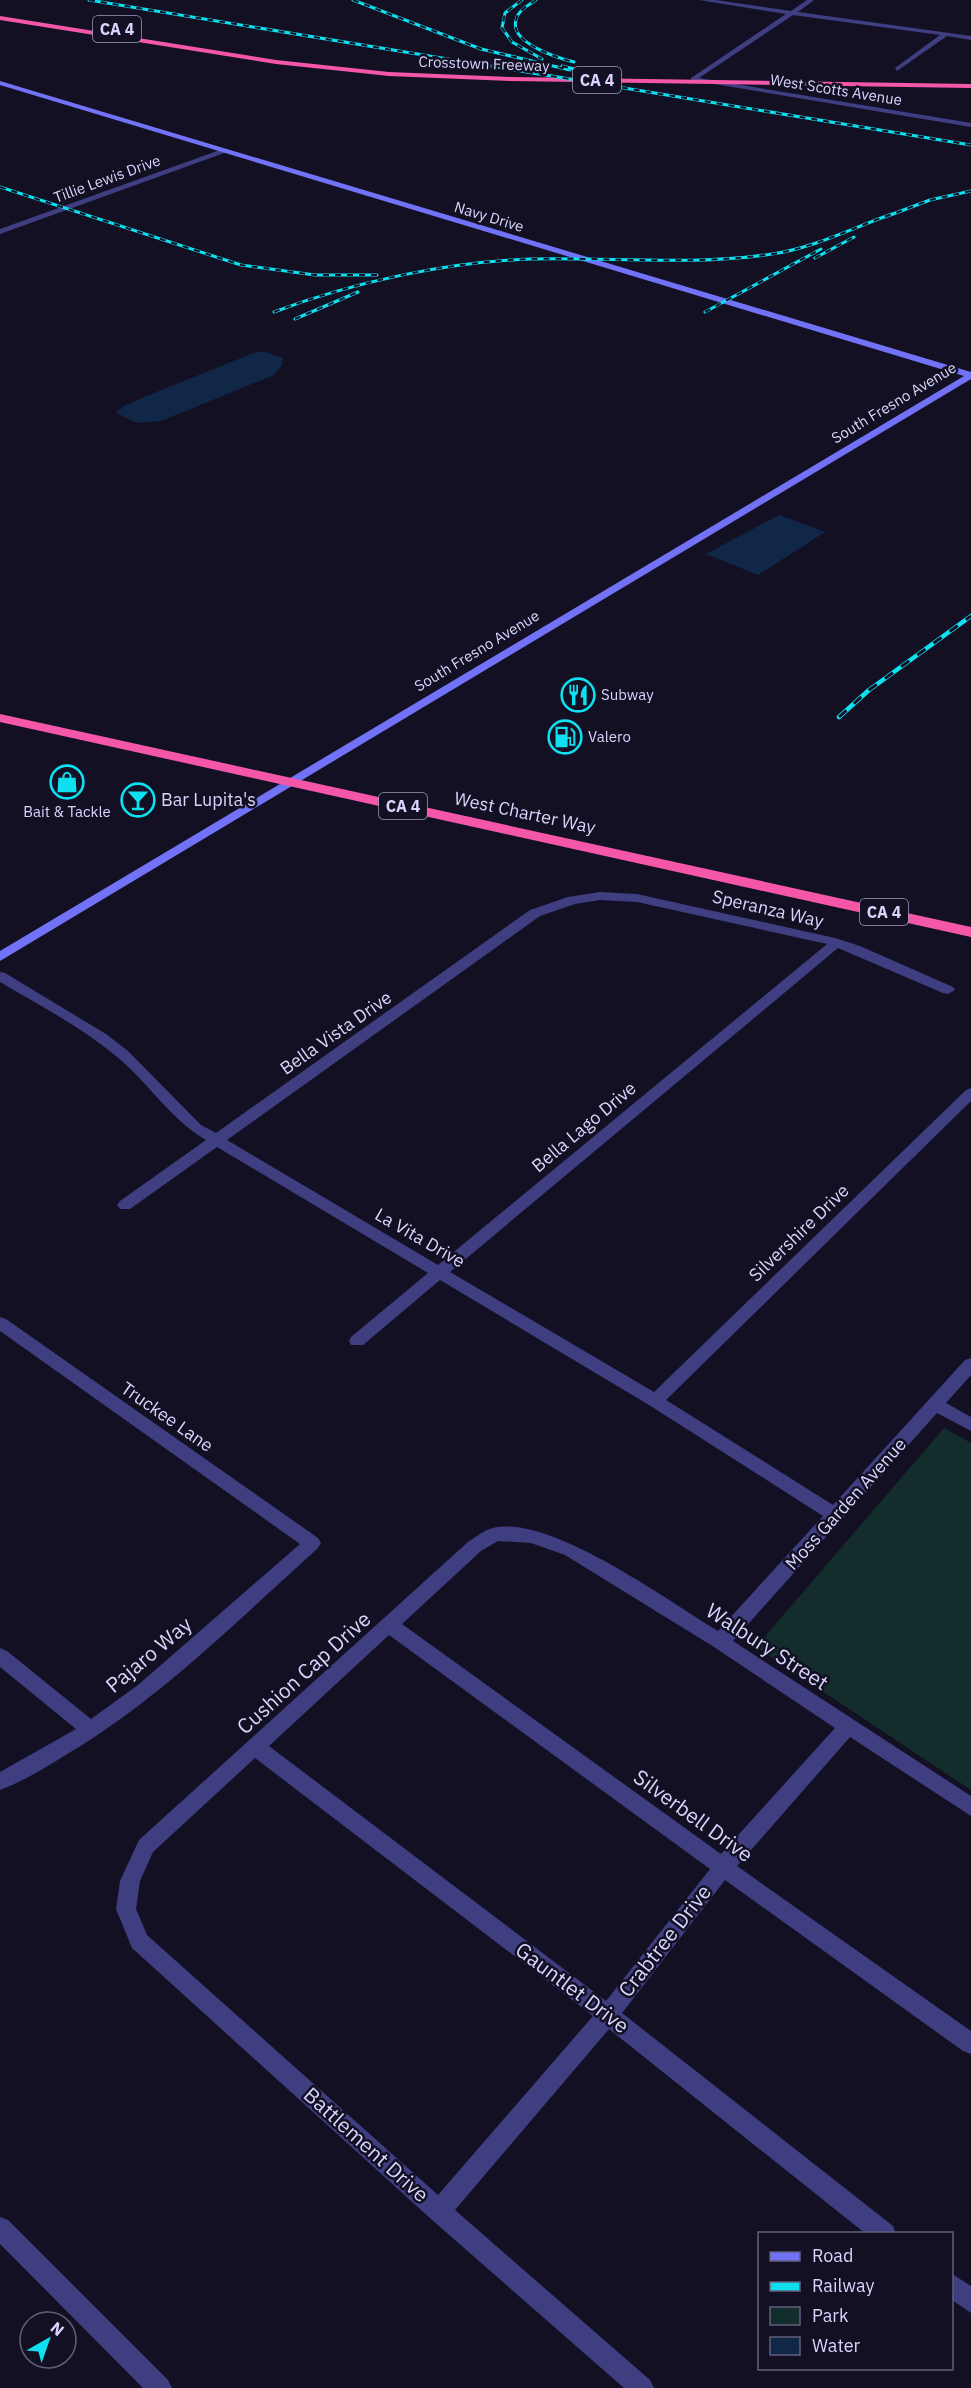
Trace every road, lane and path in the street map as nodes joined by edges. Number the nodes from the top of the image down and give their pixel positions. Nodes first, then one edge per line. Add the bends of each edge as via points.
1 (702, 0) edge
2 (811, 0) edge
3 (0, 13) edge
4 (791, 13) junction
5 (0, 18) edge
6 (946, 34) junction
7 (971, 38) edge
8 (505, 69) dead end
9 (527, 70) dead end
10 (737, 73) dead end
11 (895, 73) dead end
12 (0, 84) edge
13 (971, 86) edge
14 (971, 125) edge
15 (223, 152) junction
16 (0, 232) edge
17 (971, 375) edge
18 (0, 718) edge
19 (291, 781) junction
20 (573, 900) joint
21 (971, 932) edge
22 (836, 943) junction
23 (0, 957) edge
24 (0, 976) edge
25 (948, 990) dead end
26 (971, 1094) edge
27 (215, 1140) junction
28 (125, 1205) dead end
29 (441, 1272) junction
30 (0, 1323) edge
31 (357, 1341) dead end
32 (971, 1364) edge
33 (655, 1401) junction
34 (936, 1405) junction
35 (971, 1425) edge
36 (836, 1515) junction
37 (532, 1536) joint
38 (312, 1542) joint
39 (389, 1625) junction
40 (720, 1642) junction
41 (0, 1656) edge
42 (847, 1727) junction
43 (91, 1730) junction
44 (255, 1747) junction
45 (0, 1781) edge
46 (971, 1807) edge
47 (723, 1867) junction
48 (130, 1881) joint
49 (608, 2015) junction
50 (971, 2044) edge
51 (439, 2211) junction
52 (0, 2228) edge
53 (882, 2232) edge
54 (953, 2288) edge
55 (971, 2301) edge
56 (160, 2388) edge
57 (642, 2388) edge

1 - 4 street
2 - 4 street
3 - 8 highway, Crosstown Freeway / CA 4 via 233,50 344,62
4 - 6 street
4 - 14 street, West Scotts Avenue via 693,79
5 - 13 highway, Crosstown Freeway / CA 4 via 331,69 460,78
6 - 7 street
6 - 11 street
9 - 10 highway, Crosstown Freeway / CA 4
12 - 15 street, Navy Drive
15 - 16 street, Tillie Lewis Drive
15 - 17 street, Navy Drive
17 - 19 street, South Fresno Avenue
18 - 19 highway, West Charter Way / CA 4
19 - 21 highway, West Charter Way / CA 4
19 - 23 street, South Fresno Avenue
20 - 22 street, Speranza Way via 600,896 637,898
20 - 27 street, Bella Vista Drive via 536,913
22 - 25 street, Speranza Way
22 - 29 street, Bella Lago Drive
24 - 27 street, La Vita Drive via 101,1037 196,1128
26 - 33 street, Silvershire Drive
27 - 28 street, Bella Vista Drive
27 - 29 street, La Vita Drive
29 - 31 street, Bella Lago Drive
29 - 33 street, La Vita Drive
30 - 38 street, Truckee Lane
32 - 34 street, Moss Garden Avenue
33 - 36 street, La Vita Drive
34 - 35 street
34 - 36 street, Moss Garden Avenue
36 - 40 street, Moss Garden Avenue
37 - 39 street, Cushion Cap Drive via 495,1534 475,1546
37 - 40 street, Walbury Street via 571,1550
38 - 43 street, Pajaro Way via 145,1691
39 - 44 street, Cushion Cap Drive
39 - 47 street, Silverbell Drive
40 - 42 street, Walbury Street
41 - 43 street
42 - 46 street, Walbury Street
42 - 47 street, Crabtree Drive
43 - 45 street, Pajaro Way
44 - 48 street, Cushion Cap Drive via 146,1846
44 - 49 street, Gauntlet Drive
47 - 49 street, Crabtree Drive
47 - 50 street, Silverbell Drive
48 - 51 street, Battlement Drive via 126,1909 139,1941
49 - 51 street, Crabtree Drive
49 - 53 street, Gauntlet Drive
51 - 57 street, Battlement Drive
52 - 56 street
54 - 55 street

